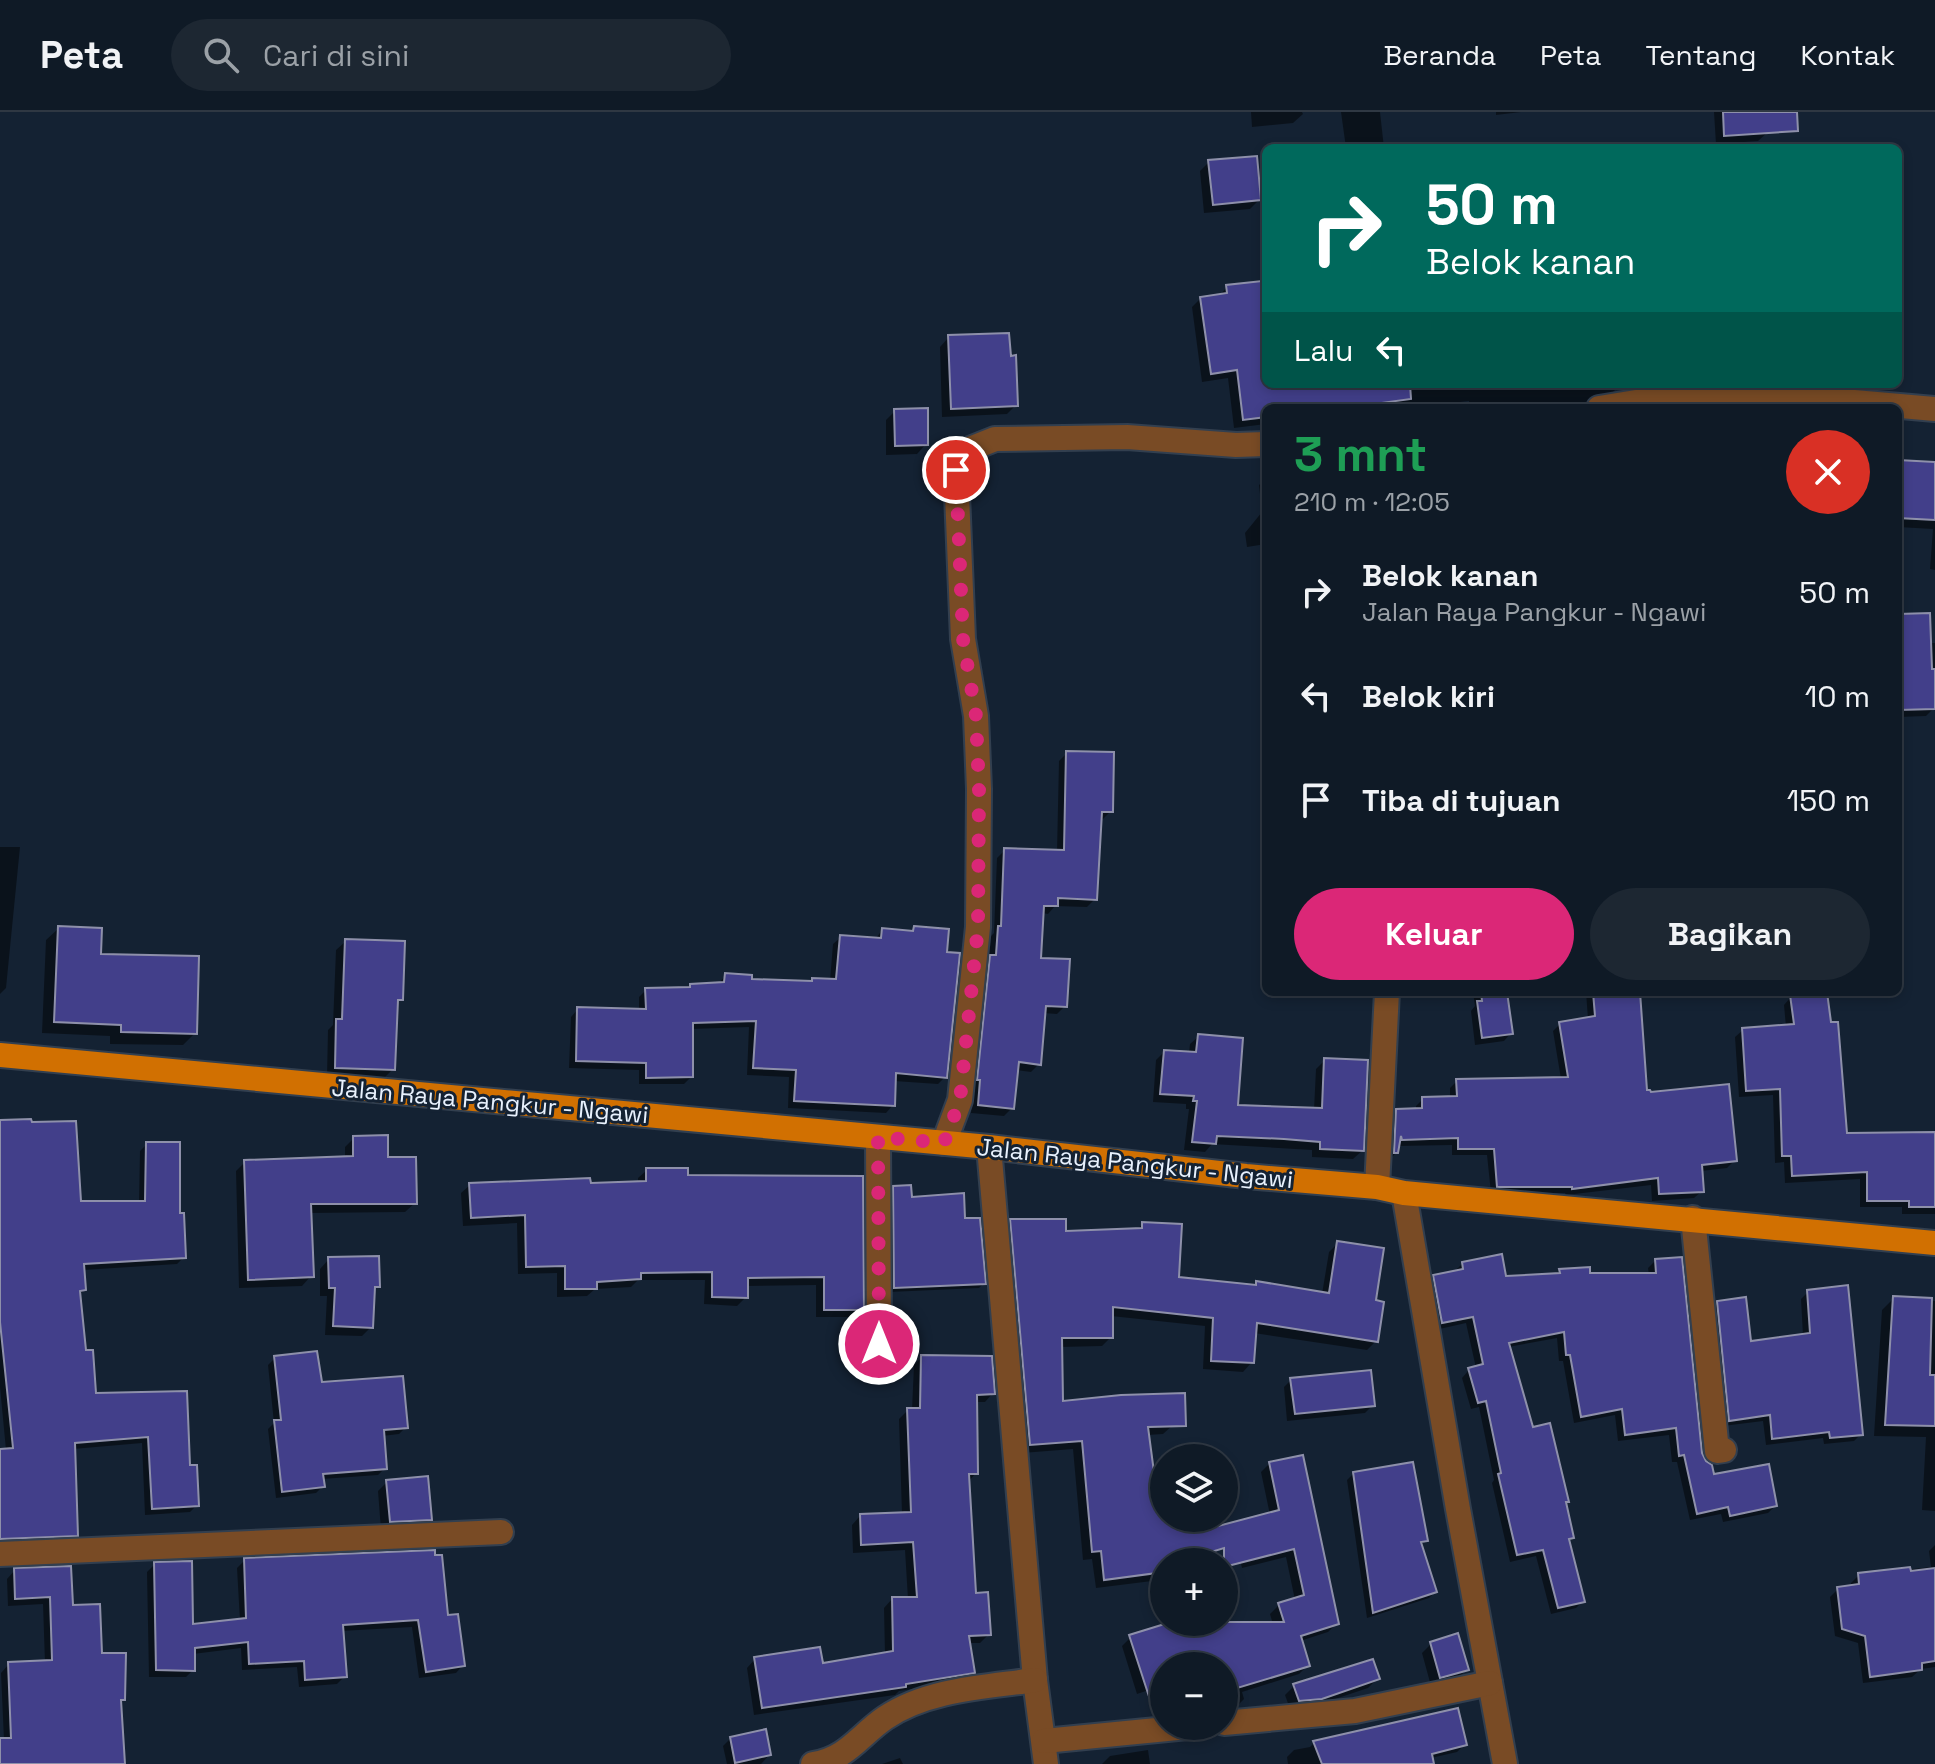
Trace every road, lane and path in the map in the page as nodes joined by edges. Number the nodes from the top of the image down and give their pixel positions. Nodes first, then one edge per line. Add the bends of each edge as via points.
1 (1623, 404) edge
2 (1856, 404) edge
3 (1902, 407) edge
4 (1935, 409) edge
5 (1262, 444) edge
6 (1387, 996) edge
7 (0, 1055) edge
8 (878, 1137) junction
9 (944, 1143) junction
10 (989, 1147) junction
11 (1377, 1187) junction
12 (1404, 1193) junction
13 (1693, 1218) junction
14 (1935, 1243) edge
15 (879, 1344) dead end
16 (1724, 1450) dead end
17 (501, 1532) dead end
18 (0, 1554) edge
19 (1035, 1680) junction
20 (1490, 1683) junction
21 (1238, 1722) edge
22 (1150, 1734) edge
23 (1045, 1752) edge
24 (813, 1764) edge
25 (1505, 1764) edge

1 - 2 street via 1703,391
3 - 4 street
5 - 9 street via 1127,437 995,439 970,449 956,470 963,639 976,716 978,927 960,1100
6 - 11 street
7 - 8 main road, Jalan Raya Pangkur - Ngawi
8 - 9 main road, Jalan Raya Pangkur - Ngawi
8 - 15 street
9 - 10 main road, Jalan Raya Pangkur - Ngawi
10 - 11 main road, Jalan Raya Pangkur - Ngawi
10 - 19 street
11 - 12 main road, Jalan Raya Pangkur - Ngawi
12 - 13 main road, Jalan Raya Pangkur - Ngawi
12 - 20 street
13 - 14 main road, Jalan Raya Pangkur - Ngawi
13 - 16 street via 1717,1451
17 - 18 street
19 - 23 street
19 - 24 street via 916,1702 884,1718 840,1756
20 - 21 street via 1355,1711
20 - 25 street
22 - 23 street

